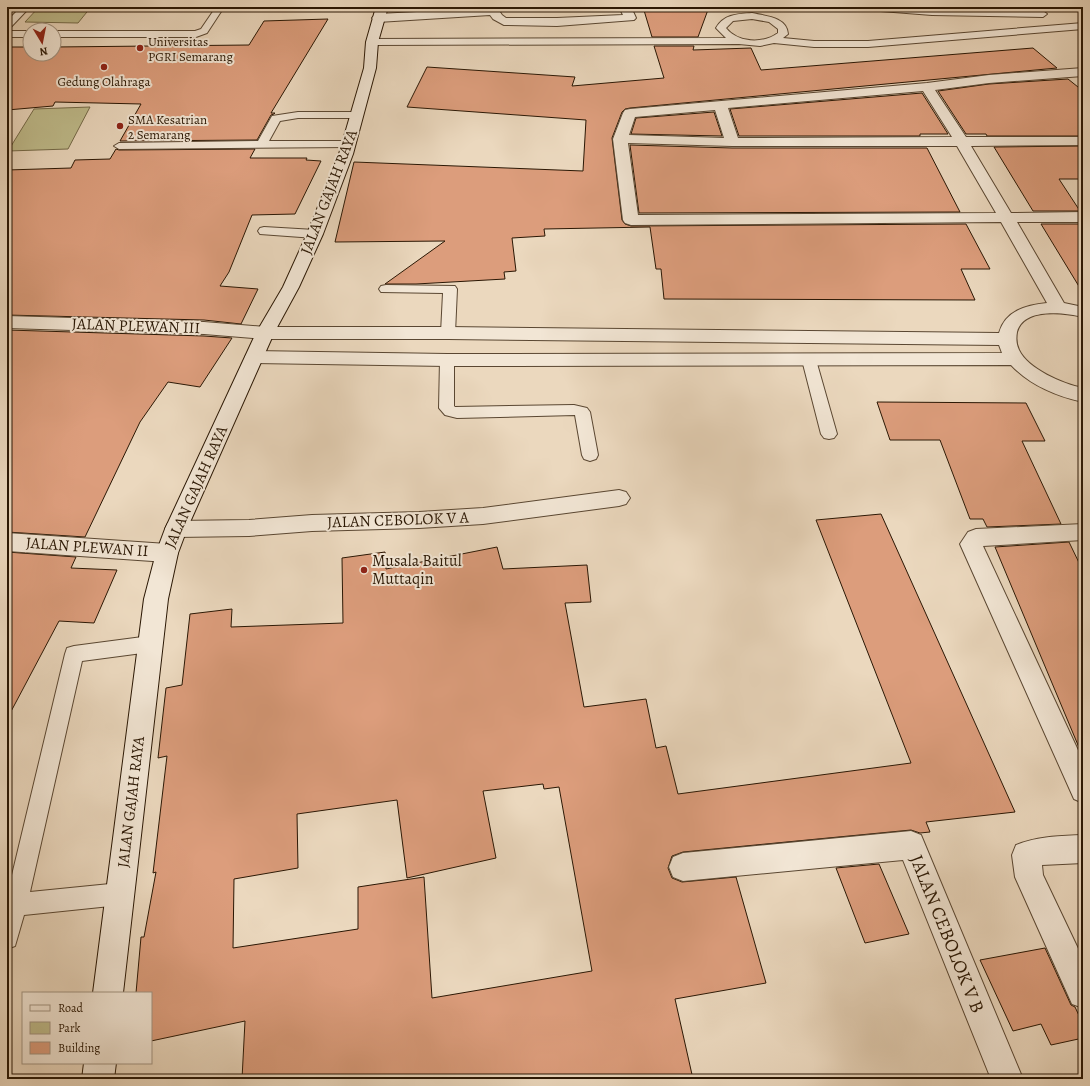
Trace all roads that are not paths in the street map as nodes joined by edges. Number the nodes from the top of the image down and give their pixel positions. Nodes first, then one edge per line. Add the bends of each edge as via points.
1 (26, 7) edge
2 (220, 7) edge
3 (625, 7) edge
4 (744, 7) edge
5 (868, 7) edge
6 (380, 13) edge
7 (1043, 14) dead end
8 (742, 16) junction
9 (7, 26) edge
10 (1083, 26) edge
11 (7, 34) edge
12 (22, 34) edge
13 (62, 34) edge
14 (774, 40) junction
15 (372, 42) junction
16 (743, 42) junction
17 (1083, 72) edge
18 (927, 87) junction
19 (720, 105) junction
20 (357, 115) junction
21 (620, 139) junction
22 (1083, 140) edge
23 (732, 142) junction
24 (963, 142) junction
25 (349, 144) junction
26 (262, 145) junction
27 (119, 146) dead end
28 (1006, 217) junction
29 (1083, 217) edge
30 (264, 231) dead end
31 (315, 234) junction
32 (386, 289) dead end
33 (1058, 308) junction
34 (1083, 312) edge
35 (7, 322) edge
36 (265, 333) junction
37 (448, 333) junction
38 (1006, 339) junction
39 (254, 357) junction
40 (1016, 359) junction
41 (448, 360) junction
42 (809, 360) junction
43 (1083, 395) edge
44 (829, 434) dead end
45 (590, 455) dead end
46 (619, 498) dead end
47 (176, 529) junction
48 (1083, 532) edge
49 (7, 542) edge
50 (167, 553) junction
51 (150, 644) junction
52 (1083, 790) edge
53 (1083, 849) edge
54 (683, 867) dead end
55 (120, 894) junction
56 (16, 905) junction
57 (7, 938) edge
58 (108, 992) edge
59 (1083, 993) edge
60 (100, 1064) edge
61 (98, 1079) edge
62 (1006, 1079) edge

1 - 9 lane
2 - 13 lane via 204,31 196,34
3 - 6 street via 630,18 581,21 504,21 497,17 494,11
4 - 8 lane
5 - 7 lane via 932,12
6 - 15 street, JALAN GAJAH RAYA
8 - 14 lane via 772,17 784,31
8 - 16 lane via 723,23 721,28 724,33
10 - 14 lane via 868,44 814,44
11 - 12 lane
14 - 16 lane
15 - 16 lane
15 - 20 street, JALAN GAJAH RAYA via 370,68
17 - 18 street via 989,79
18 - 19 street
18 - 24 street
19 - 21 street via 630,113
19 - 23 street
20 - 25 street, JALAN GAJAH RAYA
20 - 26 lane via 298,115 276,118
21 - 23 street
21 - 28 street via 631,220
22 - 24 street
23 - 24 street
24 - 28 street
25 - 26 lane
25 - 31 street, JALAN GAJAH RAYA
26 - 27 lane
28 - 29 street
28 - 33 street
30 - 31 lane
31 - 36 street, JALAN GAJAH RAYA via 291,287
32 - 37 lane via 450,289
33 - 34 street
33 - 38 street via 1037,309 1020,316 1009,326
35 - 36 street, JALAN PLEWAN III via 204,328
36 - 37 street, JALAN PLEWAN III
36 - 39 street, JALAN GAJAH RAYA
37 - 38 street, JALAN PLEWAN III
37 - 41 street
38 - 40 street
39 - 41 street
39 - 47 street, JALAN GAJAH RAYA
40 - 42 street
40 - 43 street via 1032,374 1054,386
41 - 42 street
41 - 45 lane via 446,408 450,411 582,412
42 - 44 lane
46 - 47 street, JALAN CEBOLOK V A via 483,516 312,522 249,528
47 - 50 street, JALAN GAJAH RAYA
48 - 52 street via 976,538 971,544
49 - 50 street, JALAN PLEWAN II
50 - 51 street, JALAN GAJAH RAYA via 156,599
51 - 55 street, JALAN GAJAH RAYA
51 - 56 lane via 74,654
53 - 59 street via 1048,850 1026,855 1029,877
54 - 62 street, JALAN CEBOLOK V B via 911,846
55 - 56 lane
55 - 58 street, JALAN GAJAH RAYA
56 - 57 lane
60 - 61 street

